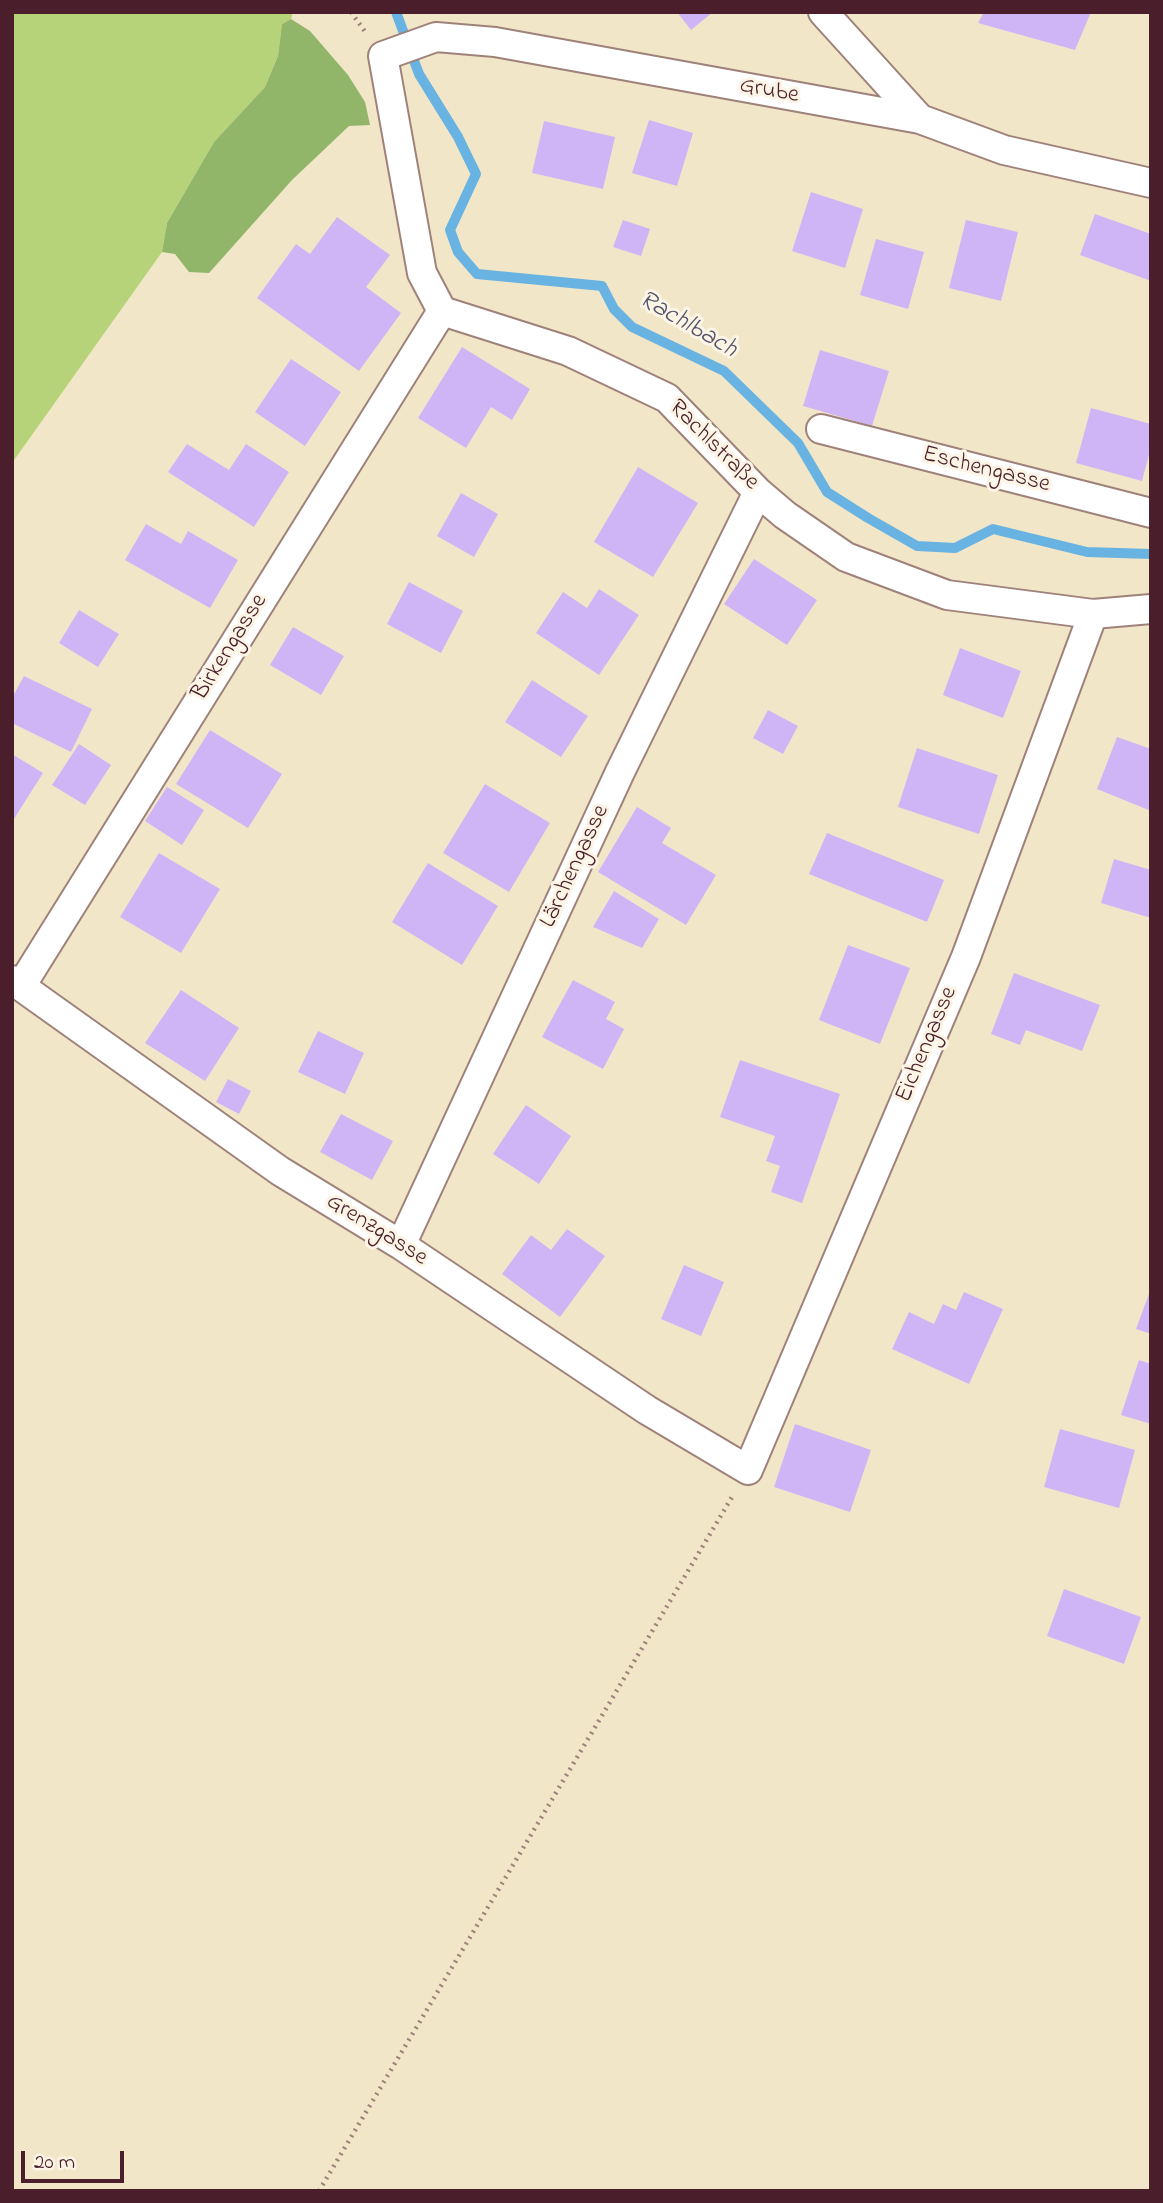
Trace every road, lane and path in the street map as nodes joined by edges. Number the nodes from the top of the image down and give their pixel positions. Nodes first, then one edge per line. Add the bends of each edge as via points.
1 (823, 12) edge
2 (920, 119) junction
3 (1151, 183) edge
4 (442, 311) junction
5 (821, 429) dead end
6 (758, 492) junction
7 (1151, 513) edge
8 (1151, 608) edge
9 (1093, 614) junction
10 (17, 983) edge
11 (401, 1245) junction
12 (748, 1471) junction
13 (319, 2191) edge

1 - 2 street
2 - 3 street, Grube via 1004,150
2 - 4 street, Grube via 495,42 436,37 383,56 422,274
4 - 6 street, Rachlstraße via 568,351 667,398
4 - 10 street, Birkengasse
5 - 7 street, Eschengasse
6 - 9 street, Rachlstraße via 846,557 947,595
6 - 11 street, Lärchengasse via 620,772
8 - 9 street, Rachlstraße
9 - 12 street, Eichengasse via 966,957
10 - 11 street, Grenzgasse via 280,1171
11 - 12 street, Grenzgasse via 647,1410
12 - 13 path

